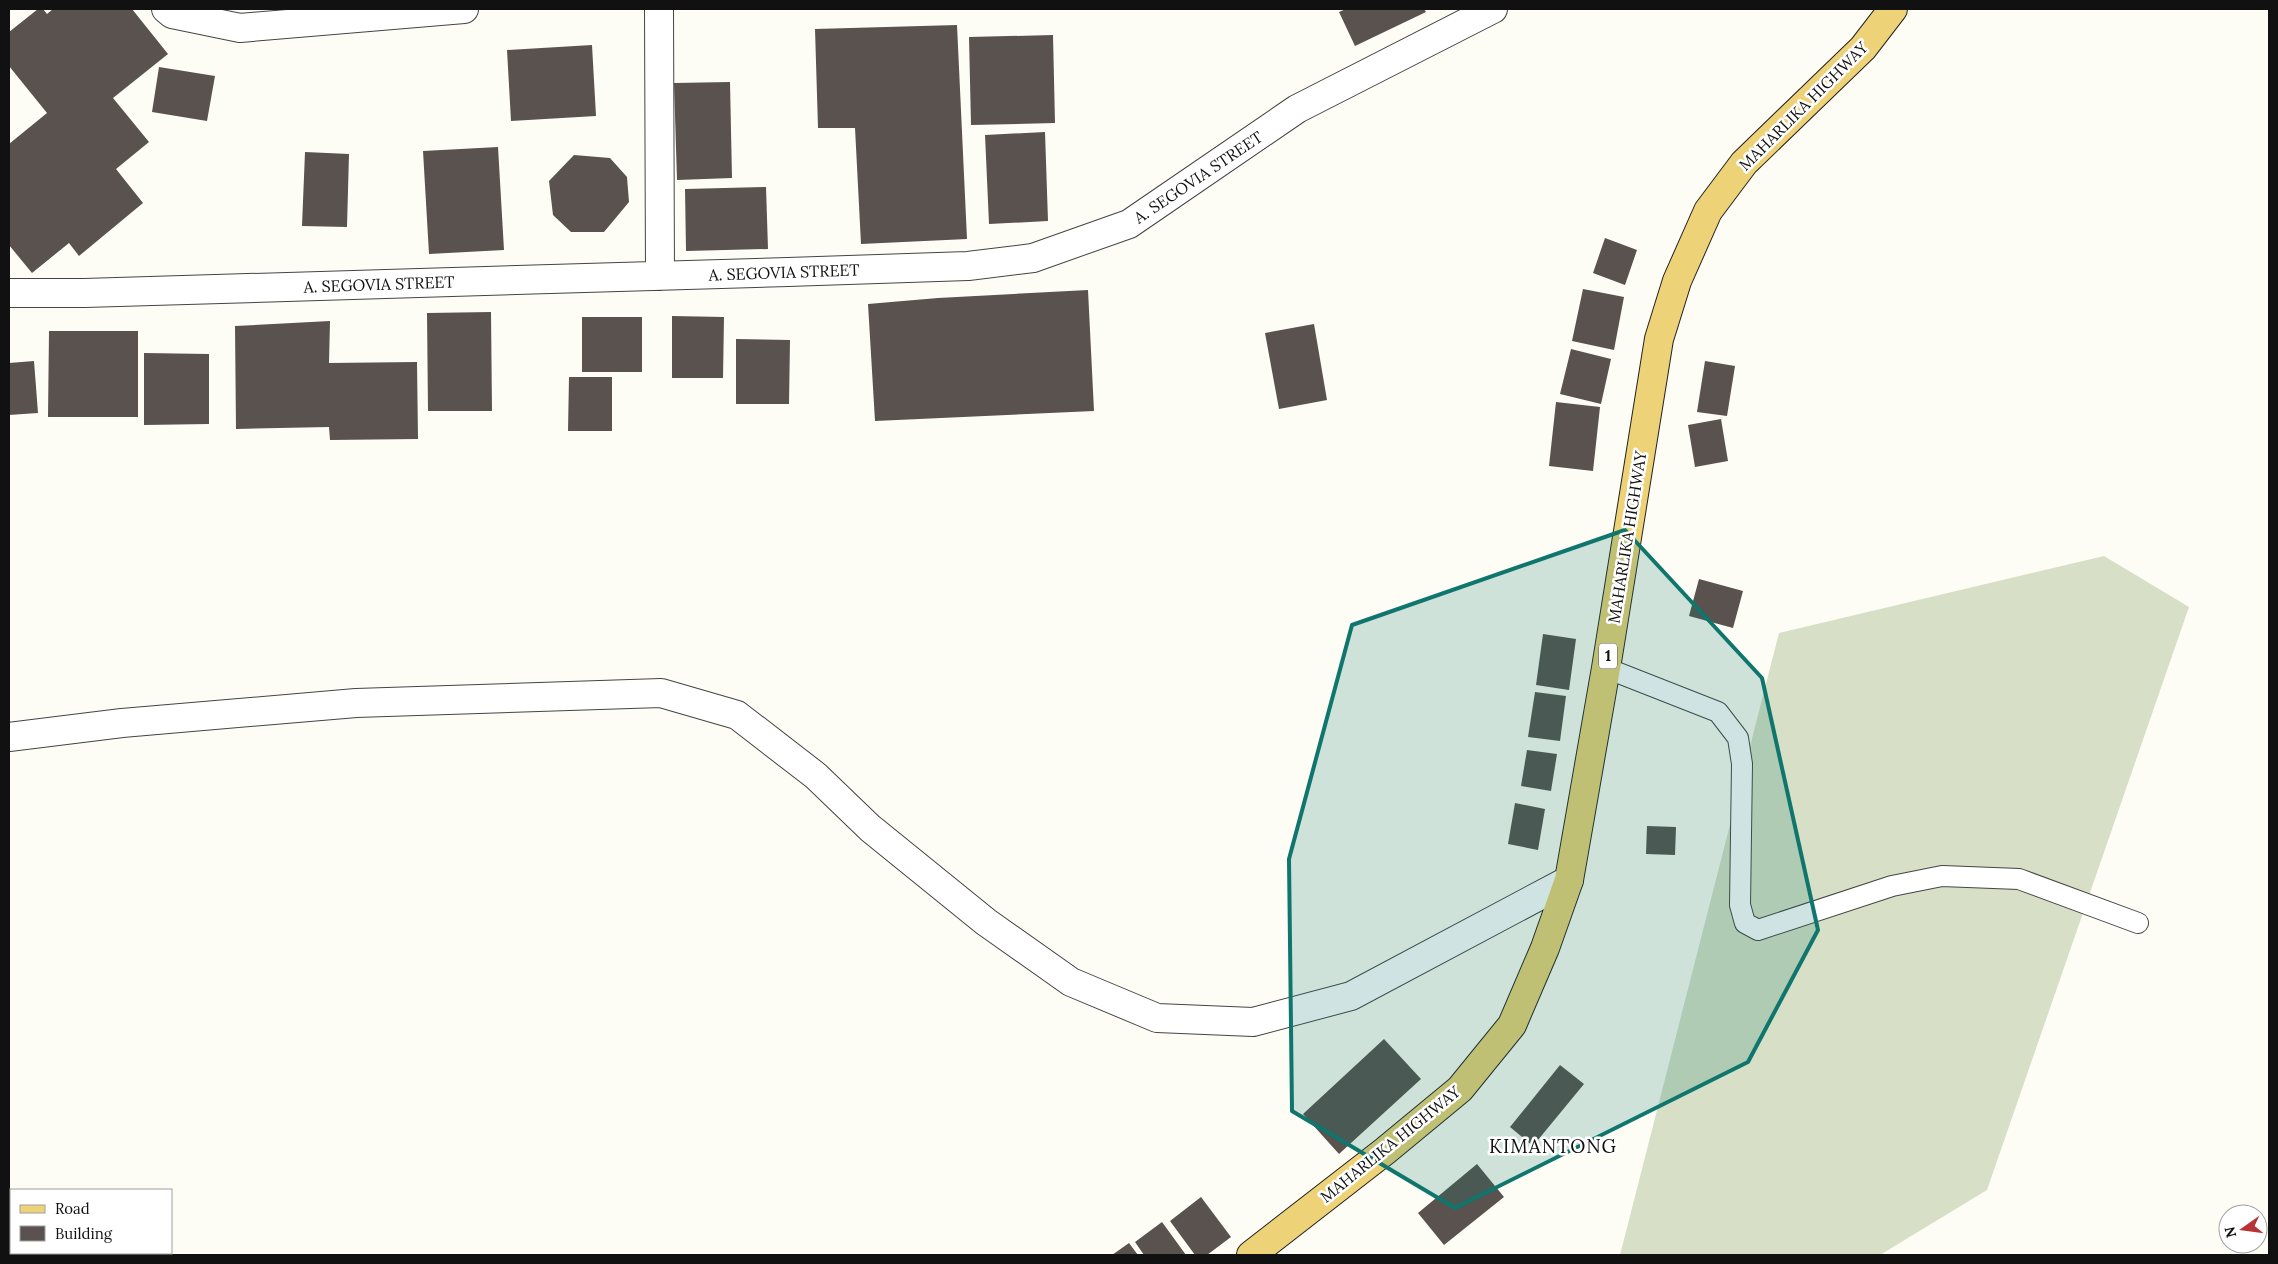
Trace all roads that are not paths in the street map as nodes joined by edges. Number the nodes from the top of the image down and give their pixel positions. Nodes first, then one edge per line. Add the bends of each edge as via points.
1 (166, 9) edge
2 (464, 9) edge
3 (659, 9) edge
4 (1493, 9) edge
5 (1893, 9) edge
6 (660, 276) junction
7 (9, 293) edge
8 (1606, 668) junction
9 (9, 737) edge
10 (1569, 880) junction
11 (2138, 924) dead end
12 (1251, 1255) edge

1 - 2 street via 172,14 240,28
3 - 6 street
4 - 6 street, A. SEGOVIA STREET via 1298,109 1129,224 1033,258 968,266
5 - 8 main road, MAHARLIKA HIGHWAY / 1 via 1863,48 1744,163 1708,211 1677,281 1659,339
6 - 7 street, A. SEGOVIA STREET
8 - 10 main road, MAHARLIKA HIGHWAY / 1
8 - 11 lane via 1718,712 1738,738 1742,764 1740,905 1745,923 1758,930 1892,886 1942,876 2019,879
9 - 10 street via 122,723 356,703 661,693 737,715 816,776 870,828 986,922 1071,982 1157,1018 1253,1022 1351,996
10 - 12 main road, MAHARLIKA HIGHWAY / 1 via 1545,948 1512,1025 1460,1089

